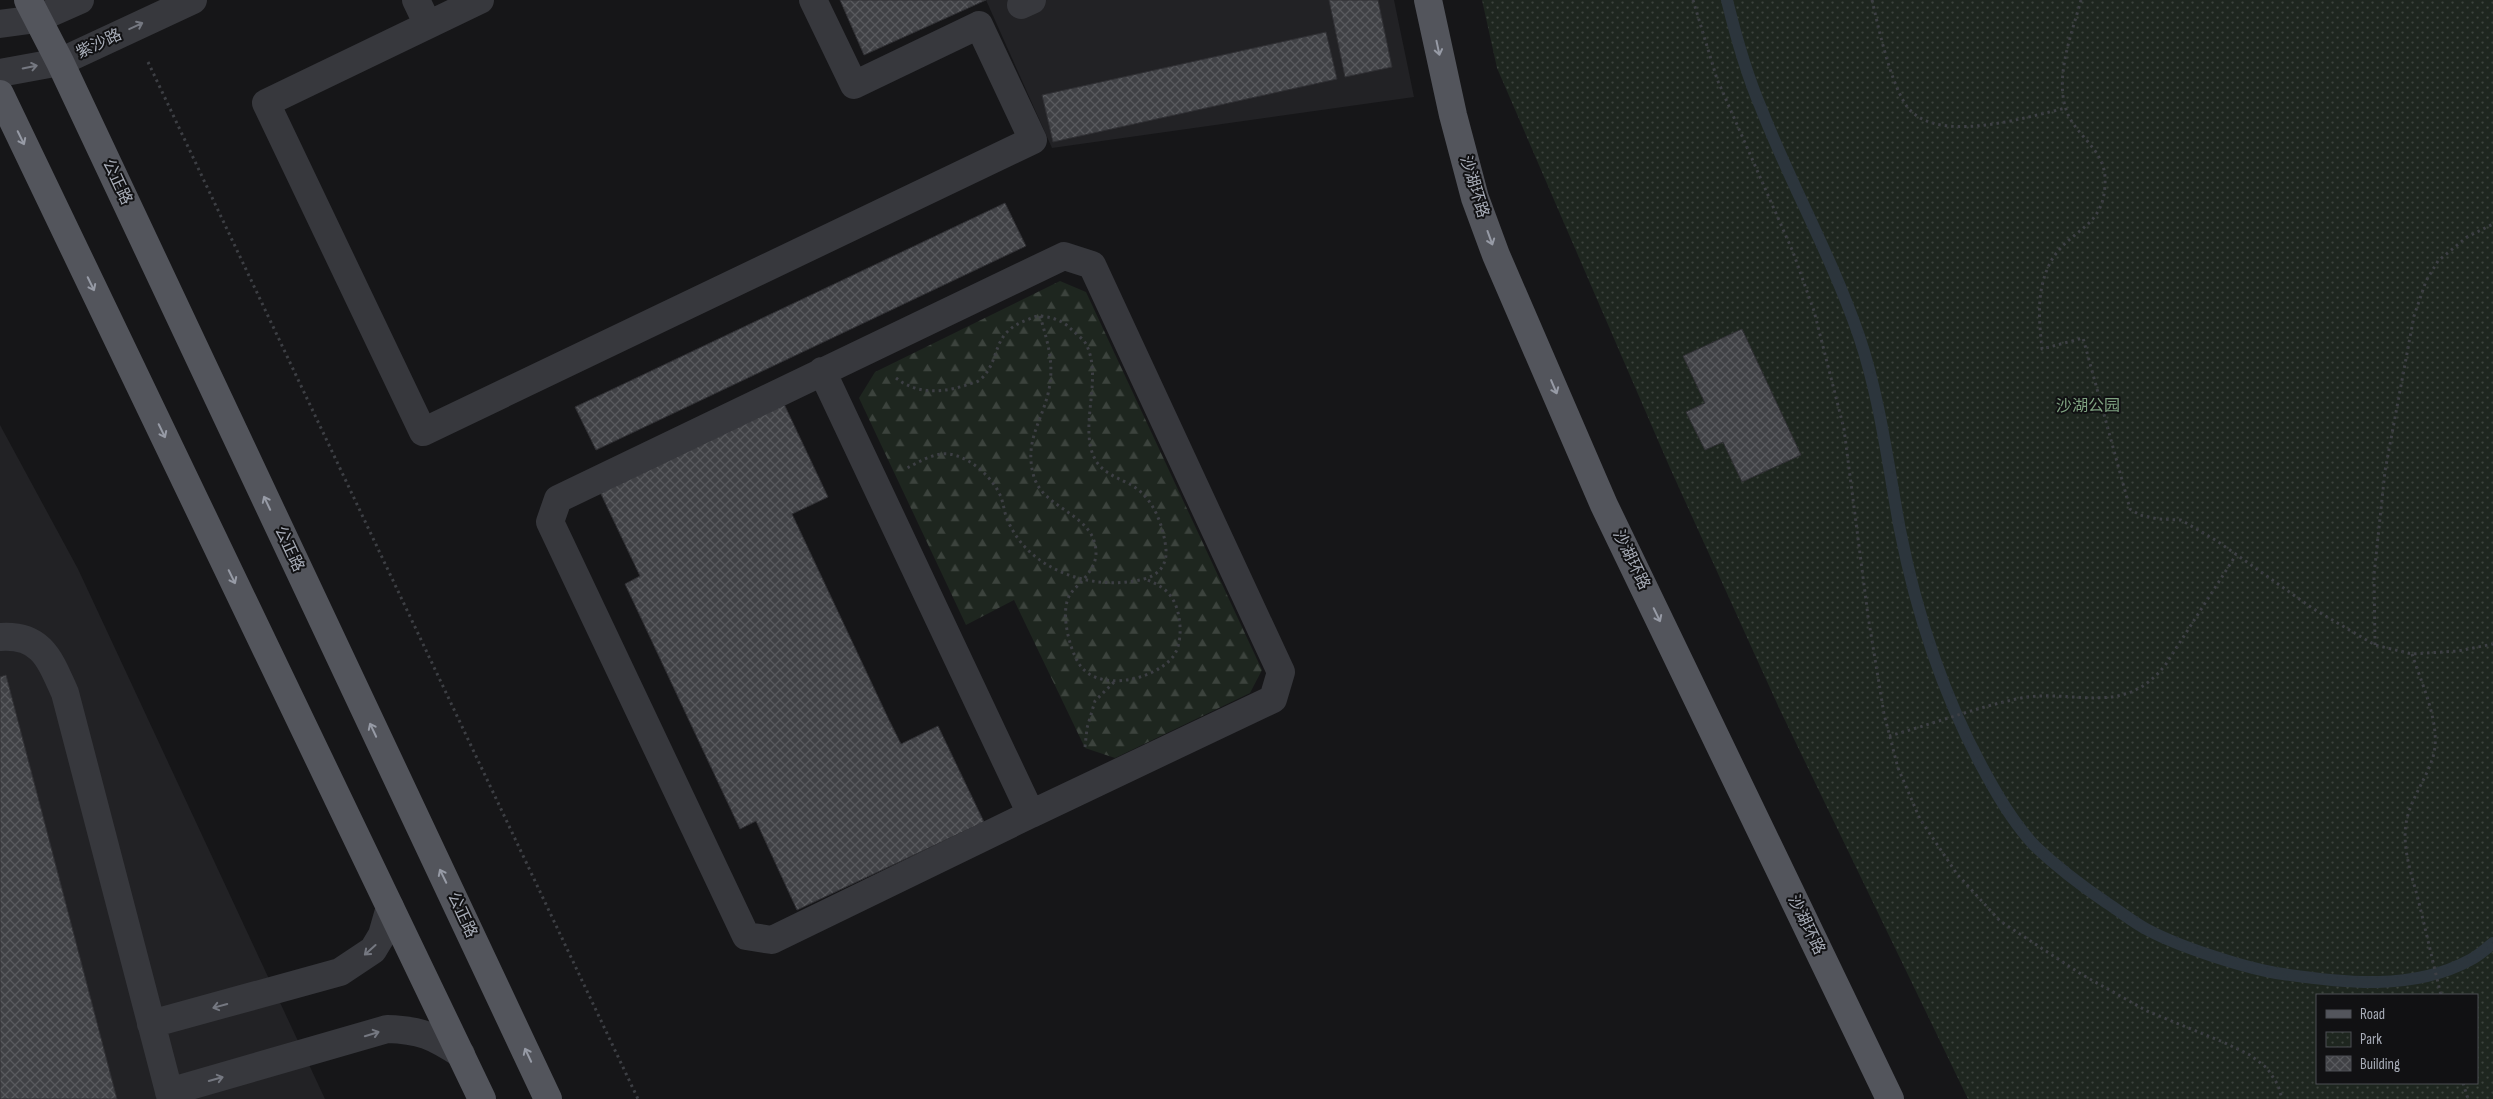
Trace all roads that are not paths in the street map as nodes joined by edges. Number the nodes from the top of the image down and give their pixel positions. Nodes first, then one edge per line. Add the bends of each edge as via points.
1 (80, 0) edge
2 (193, 0) edge
3 (416, 0) edge
4 (480, 0) edge
5 (813, 0) edge
6 (1428, 0) edge
7 (32, 10) edge
8 (0, 24) edge
9 (428, 25) junction
10 (60, 62) junction
11 (0, 73) edge
12 (0, 94) edge
13 (822, 371) junction
14 (0, 637) edge
15 (1031, 814) junction
16 (390, 907) junction
17 (152, 1024) junction
18 (461, 1054) junction
19 (170, 1096) edge
20 (482, 1099) edge
21 (548, 1099) edge
22 (1890, 1099) edge

1 - 7 street
10 -> 2 street, 紫沙路
3 - 9 street
4 - 9 street
5 - 9 street via 854,85 979,25 1033,140 423,432 266,103
6 -> 22 main road, 沙湖环路 via 1475,198 1496,255 1604,505
7 - 8 street
7 - 10 main road, 公正路
11 -> 10 street, 紫沙路
21 -> 10 main road, 公正路
12 -> 16 main road
13 - 15 street
13 - 15 street via 1064,256 1092,265 1281,672 1273,699
13 - 15 street via 558,499 550,522 625,681 746,936 772,940
14 - 17 street via 17,636 41,647 65,693
16 -> 17 street via 382,935 373,950 340,972
16 - 18 main road
17 - 19 street
19 -> 18 street via 387,1029 409,1030 434,1037
18 - 20 main road

